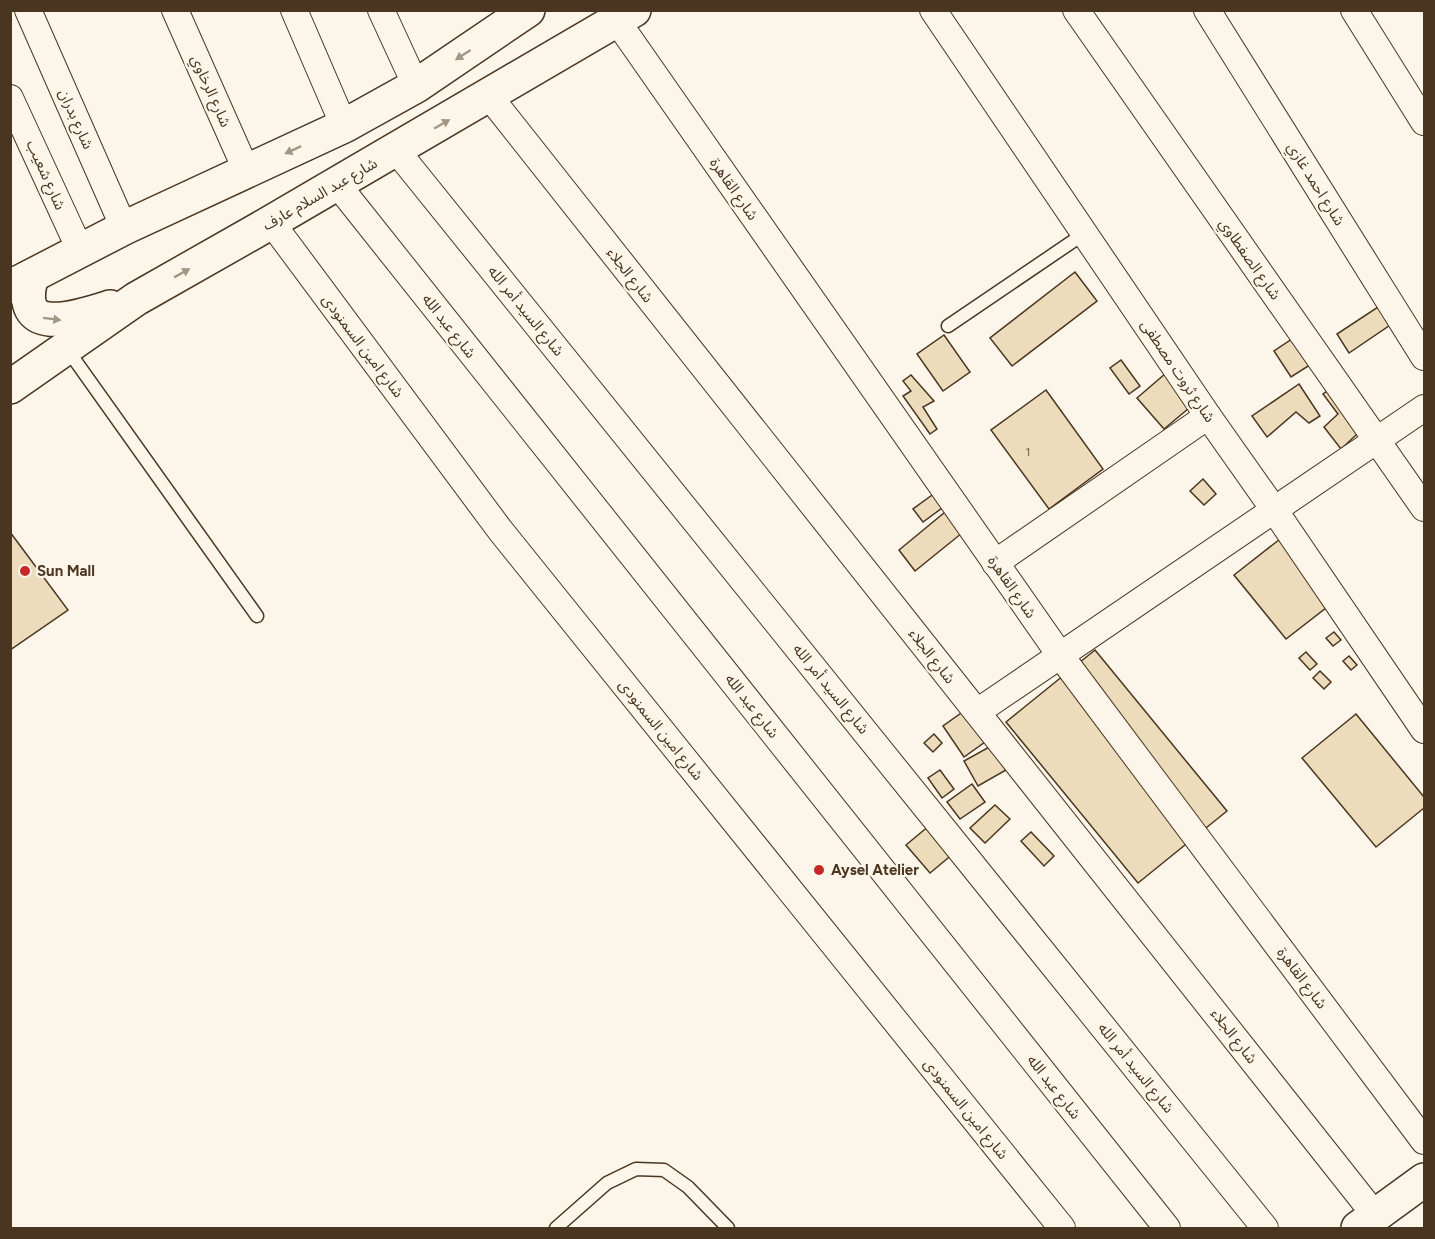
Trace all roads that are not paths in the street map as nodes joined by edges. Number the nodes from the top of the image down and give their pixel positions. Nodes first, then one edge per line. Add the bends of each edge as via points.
1 (28, 10) edge
2 (175, 10) edge
3 (294, 10) edge
4 (381, 10) edge
5 (528, 10) edge
6 (933, 10) edge
7 (1076, 10) edge
8 (1207, 10) edge
9 (1354, 10) edge
10 (626, 16) edge
11 (493, 21) edge
12 (416, 86) junction
13 (489, 96) junction
14 (10, 98) edge
15 (1425, 122) edge
16 (344, 126) junction
17 (396, 150) junction
18 (248, 172) junction
19 (337, 184) junction
20 (271, 222) junction
21 (124, 228) junction
22 (1085, 233) junction
23 (81, 252) junction
24 (21, 281) edge
25 (136, 299) junction
26 (948, 326) dead end
27 (66, 348) junction
28 (1425, 357) edge
29 (10, 387) edge
30 (1425, 408) edge
31 (1208, 416) junction
32 (1377, 441) junction
33 (1425, 508) edge
34 (1275, 511) junction
35 (995, 563) junction
36 (257, 616) dead end
37 (1060, 655) junction
38 (977, 712) junction
39 (1425, 730) edge
40 (1425, 1141) edge
41 (1425, 1180) edge
42 (1367, 1222) edge
43 (556, 1228) edge
44 (728, 1228) edge
45 (1062, 1228) edge
46 (1167, 1228) edge
47 (1265, 1228) edge

1 - 21 street, شارع بدران
2 - 18 street, شارع الرخاوي
3 - 16 street
4 - 12 street
5 - 11 main road
6 - 22 street, شارع ثروت مصطفى
7 - 32 street, شارع الصفطاوي
8 - 28 street, شارع احمد غازي
9 - 15 street
10 - 13 main road, شارع عبد السلام عارف
10 - 35 street, شارع القاهرة
11 -> 12 main road
12 - 16 main road
17 -> 13 main road, شارع عبد السلام عارف
13 - 38 street, شارع الجلاء
14 - 23 street, شارع شعيب
16 -> 18 main road
17 - 19 main road, شارع عبد السلام عارف
17 - 47 street, شارع السيد أمر الله
18 - 21 main road
19 - 20 main road, شارع عبد السلام عارف
19 - 46 street, شارع عبد الله
25 -> 20 main road, شارع عبد السلام عارف
20 - 45 street, شارع امين السمنودى via 513,548
21 - 23 main road
22 - 26 lane
22 - 31 street, شارع ثروت مصطفى
23 - 24 main road
24 -> 25 main road via 28,290 28,302 45,320 80,317
25 - 27 main road, شارع عبد السلام عارف
27 - 29 main road, شارع عبد السلام عارف
27 - 36 lane
30 - 32 street
31 - 34 street, شارع ثروت مصطفى
31 - 35 street
32 - 33 street, شارع الصفطاوي
32 - 34 street
34 - 37 street
34 - 39 street, شارع ثروت مصطفى
35 - 37 street, شارع القاهرة
37 - 38 street
37 - 40 street, شارع القاهرة
38 - 42 street, شارع الجلاء
41 - 42 main road
43 - 44 lane via 608,1183 636,1169 664,1170 688,1187

